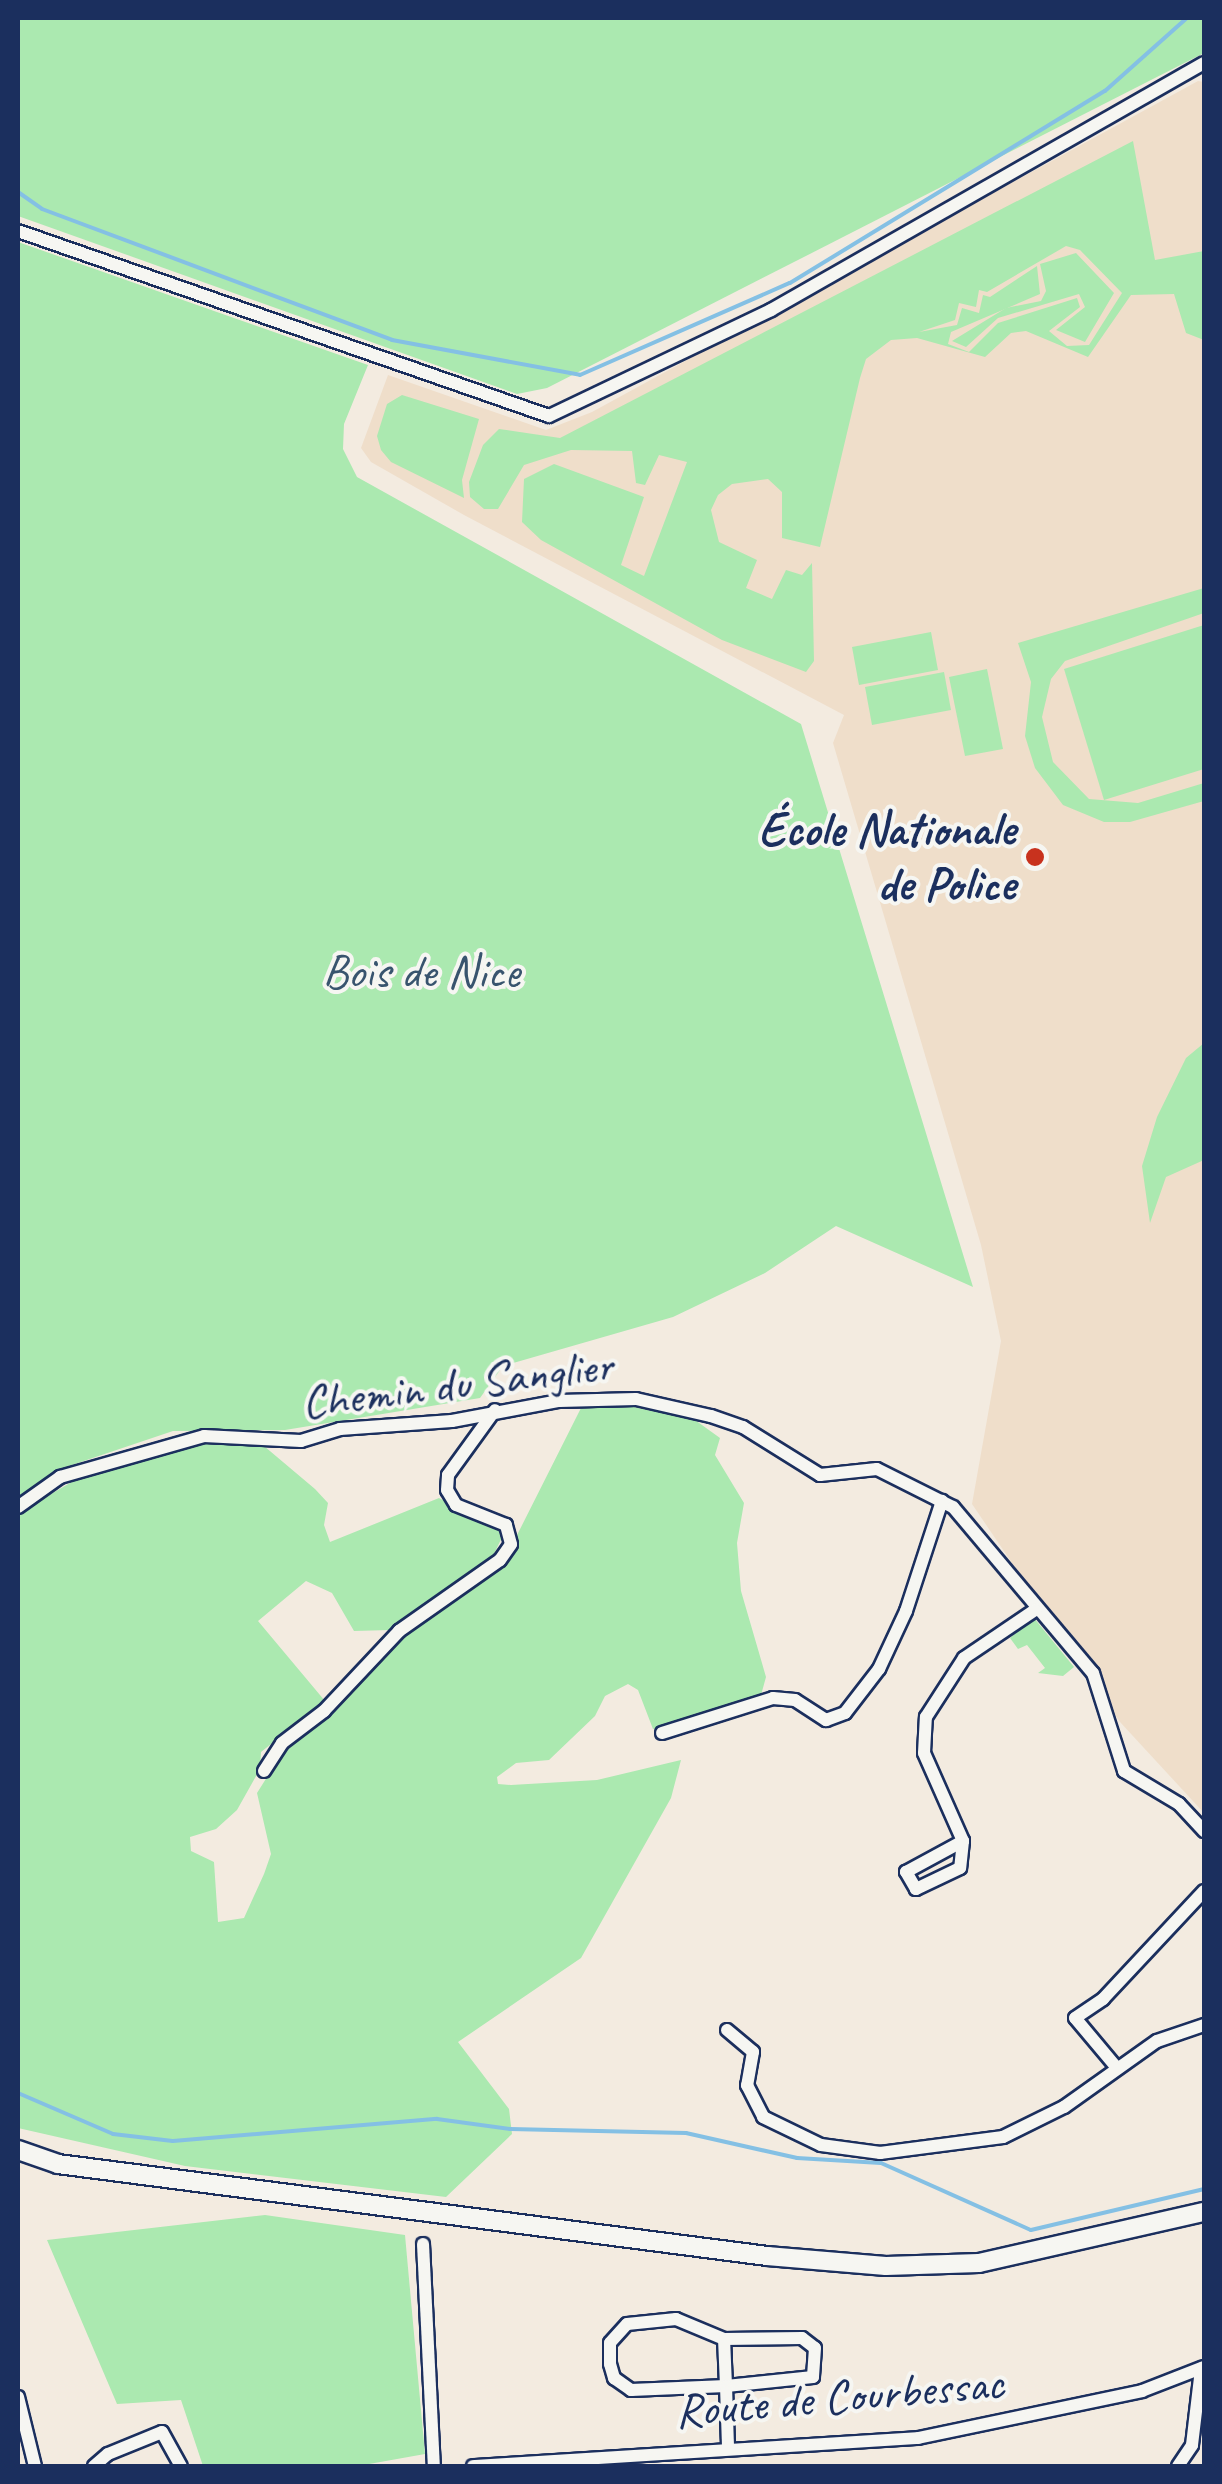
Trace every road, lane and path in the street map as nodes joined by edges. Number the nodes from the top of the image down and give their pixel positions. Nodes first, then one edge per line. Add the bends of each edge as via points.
1 (1204, 63) edge
2 (18, 231) edge
3 (495, 1410) junction
4 (942, 1501) junction
5 (18, 1507) edge
6 (1035, 1610) junction
7 (662, 1733) dead end
8 (264, 1771) dead end
9 (1204, 1830) edge
10 (963, 1842) junction
11 (1204, 1891) edge
12 (1204, 2025) edge
13 (726, 2030) dead end
14 (1117, 2068) junction
15 (18, 2150) edge
16 (1204, 2212) edge
17 (423, 2244) dead end
18 (724, 2339) junction
19 (1203, 2368) edge
20 (726, 2386) junction
21 (18, 2397) edge
22 (728, 2446) junction
23 (35, 2466) edge
24 (94, 2466) edge
25 (180, 2466) edge
26 (434, 2466) edge
27 (473, 2466) edge
28 (1178, 2466) edge

1 - 2 street via 771,310 548,416
3 - 4 street, Chemin du Sanglier via 559,1401 652,1402 743,1427 820,1475 878,1470
3 - 5 street, Chemin du Sanglier via 452,1421 340,1430 302,1442 204,1436 60,1476
3 - 8 street via 448,1475 447,1490 456,1505 506,1525 511,1544 500,1560 399,1631 324,1711 282,1743
4 - 6 street, Chemin du Sanglier
4 - 7 street via 906,1611 879,1670 845,1714 826,1720 795,1700 774,1698
6 - 9 street, Chemin du Sanglier via 1093,1672 1124,1771 1179,1804
6 - 10 street via 964,1658 926,1716 924,1753
10 - 10 street via 960,1868 916,1889 906,1872
11 - 14 street via 1103,1999 1075,2018
12 - 14 street via 1158,2041
13 - 14 street via 753,2052 747,2085 763,2117 821,2144 857,2152 926,2151 1003,2137 1064,2107
15 - 16 street via 75,2166 886,2266 979,2263
17 - 26 street
18 - 20 street
18 - 20 street via 802,2338 815,2348 813,2376 801,2382
18 - 20 street via 676,2319 626,2324 610,2343 610,2364 614,2378 631,2390
19 - 22 street, Route de Courbessac via 1142,2391 989,2428 918,2438
19 - 28 street via 1192,2445
20 - 22 street
21 - 23 street
22 - 27 street, Route de Courbessac
24 - 25 street via 162,2432

